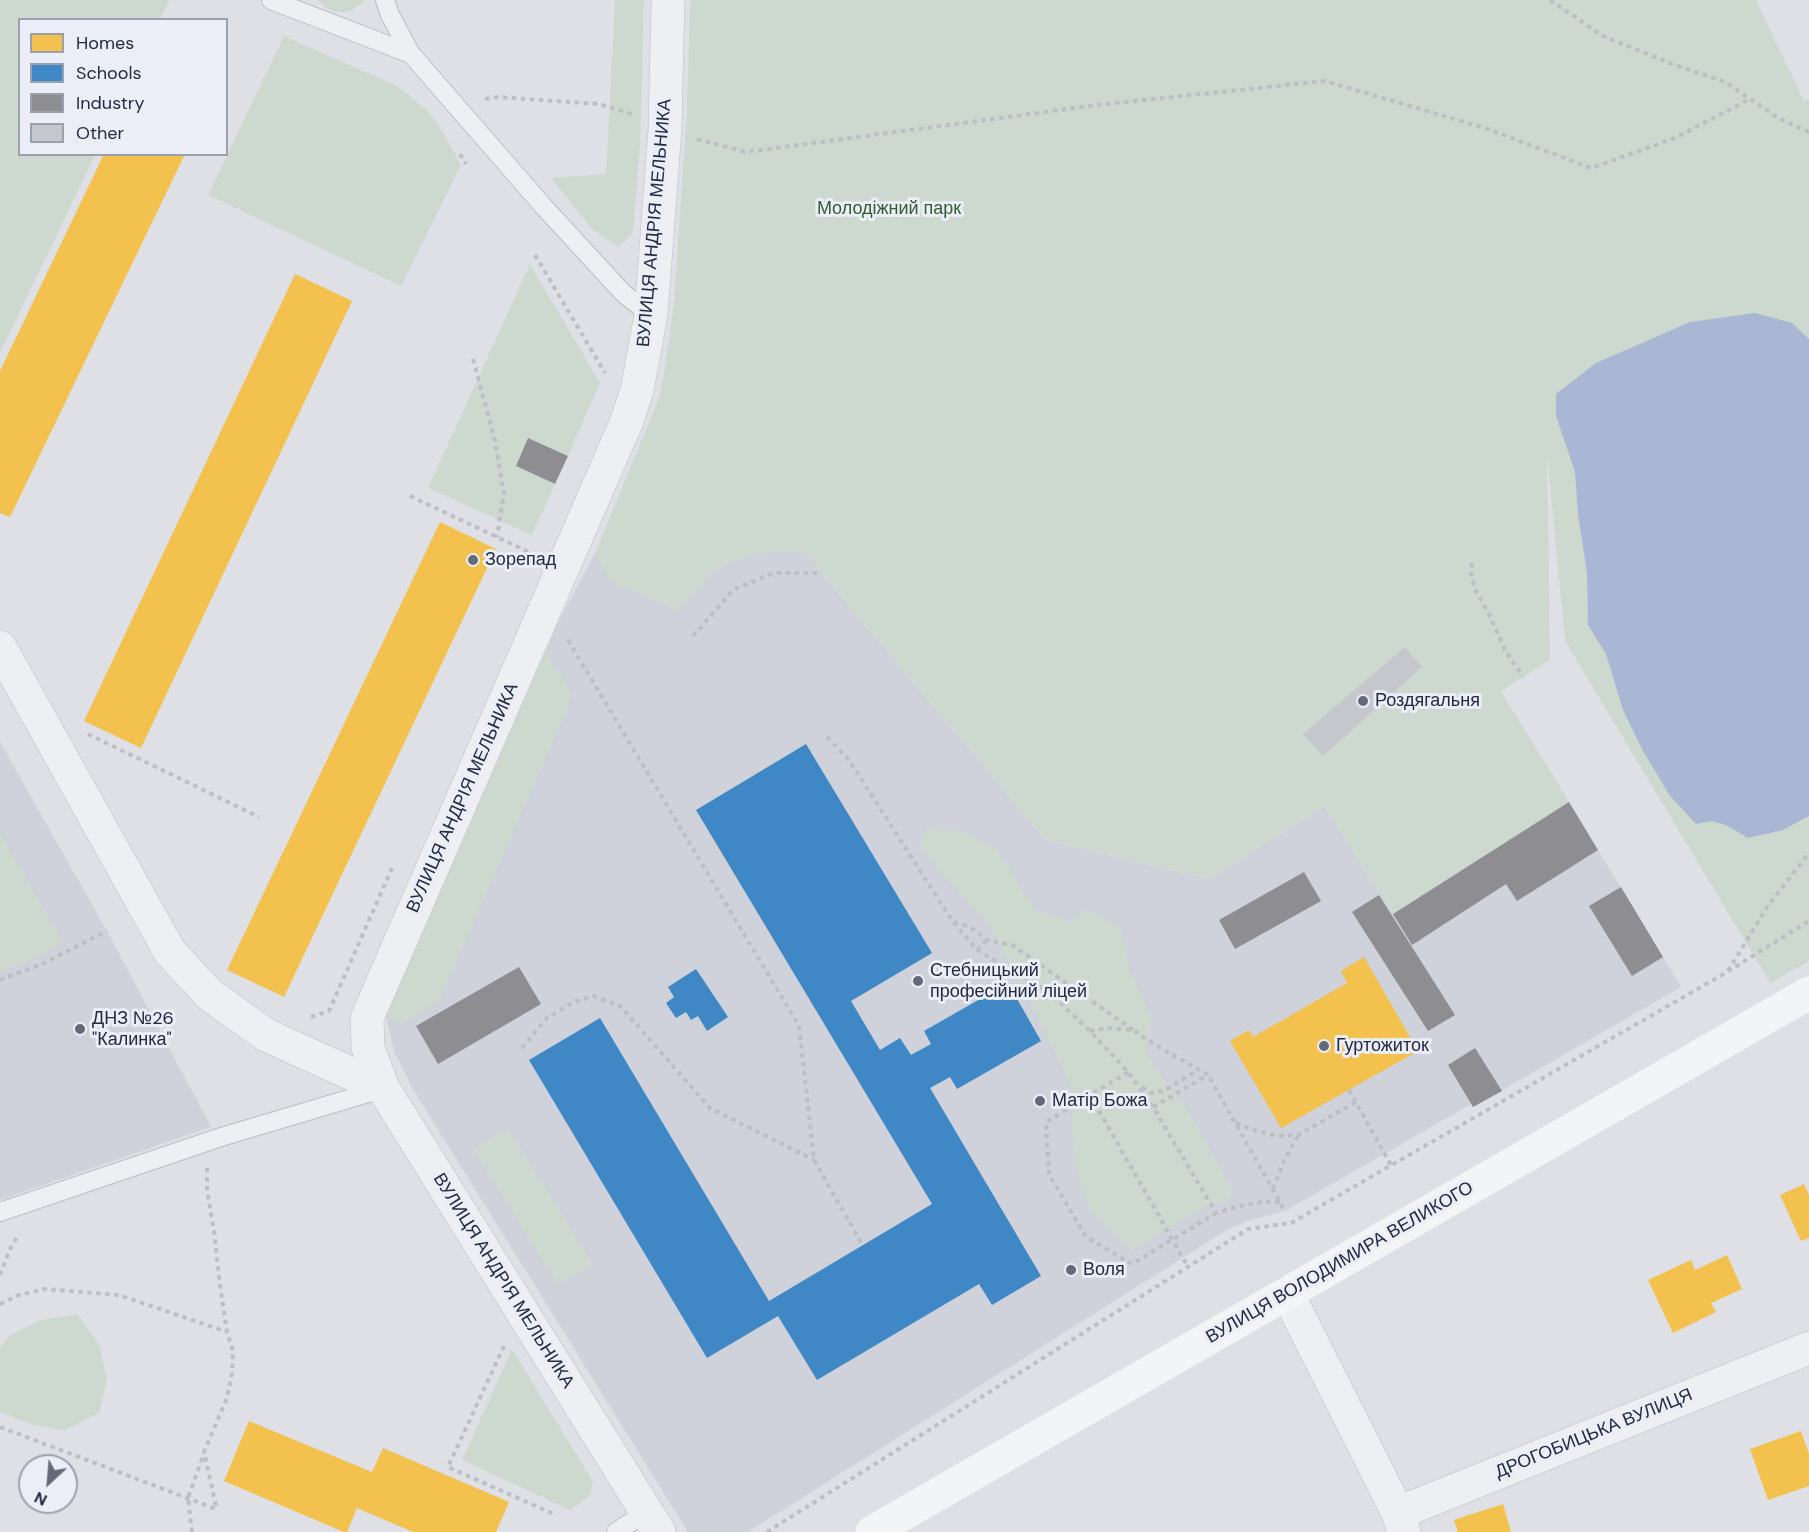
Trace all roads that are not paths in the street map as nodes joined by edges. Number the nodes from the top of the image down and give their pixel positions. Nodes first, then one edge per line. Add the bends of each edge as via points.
1 (385, 0) edge
2 (668, 0) edge
3 (279, 1) edge
4 (411, 54) junction
5 (651, 315) junction
6 (0, 647) edge
7 (1809, 993) edge
8 (383, 1088) junction
9 (0, 1212) edge
10 (1287, 1293) junction
11 (1809, 1348) edge
12 (652, 1522) edge
13 (1401, 1522) edge
14 (616, 1532) edge
15 (872, 1532) edge

1 - 4 lane
2 - 5 street, ВУЛИЦЯ АНДРІЯ МЕЛЬНИКА via 665,129
3 - 4 lane
4 - 5 lane via 544,207 624,294
5 - 8 street, ВУЛИЦЯ АНДРІЯ МЕЛЬНИКА via 637,390 626,423 367,1018 368,1048
6 - 8 street via 170,952 210,995 266,1035
7 - 10 street, ВУЛИЦЯ ВОЛОДИМИРА ВЕЛИКОГО
8 - 9 lane
8 - 12 street, ВУЛИЦЯ АНДРІЯ МЕЛЬНИКА
10 - 13 street
10 - 15 street, ВУЛИЦЯ ВОЛОДИМИРА ВЕЛИКОГО
11 - 13 street, ДРОГОБИЦЬКА ВУЛИЦЯ
12 - 14 lane

